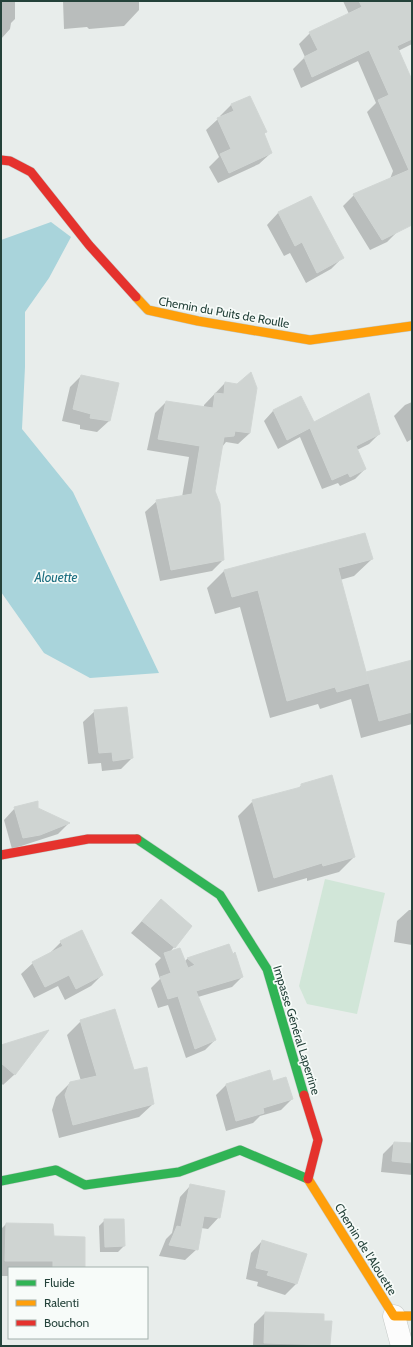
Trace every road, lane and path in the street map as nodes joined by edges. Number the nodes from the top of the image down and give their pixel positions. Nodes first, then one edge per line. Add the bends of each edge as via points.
1 (1, 160) edge
2 (412, 326) edge
3 (1, 855) edge
4 (308, 1179) junction
5 (1, 1181) edge
6 (403, 1316) edge
7 (402, 1346) edge

1 - 2 street, Chemin du Puits de Roulle via 10,161 31,172 89,245 148,310 310,340
3 - 4 street, Impasse Général Laperrine via 88,839 136,839 220,895 267,969 318,1140
4 - 5 street via 240,1150 179,1172 85,1185 56,1170
4 - 6 street, Chemin de l'Alouette
6 - 7 street

